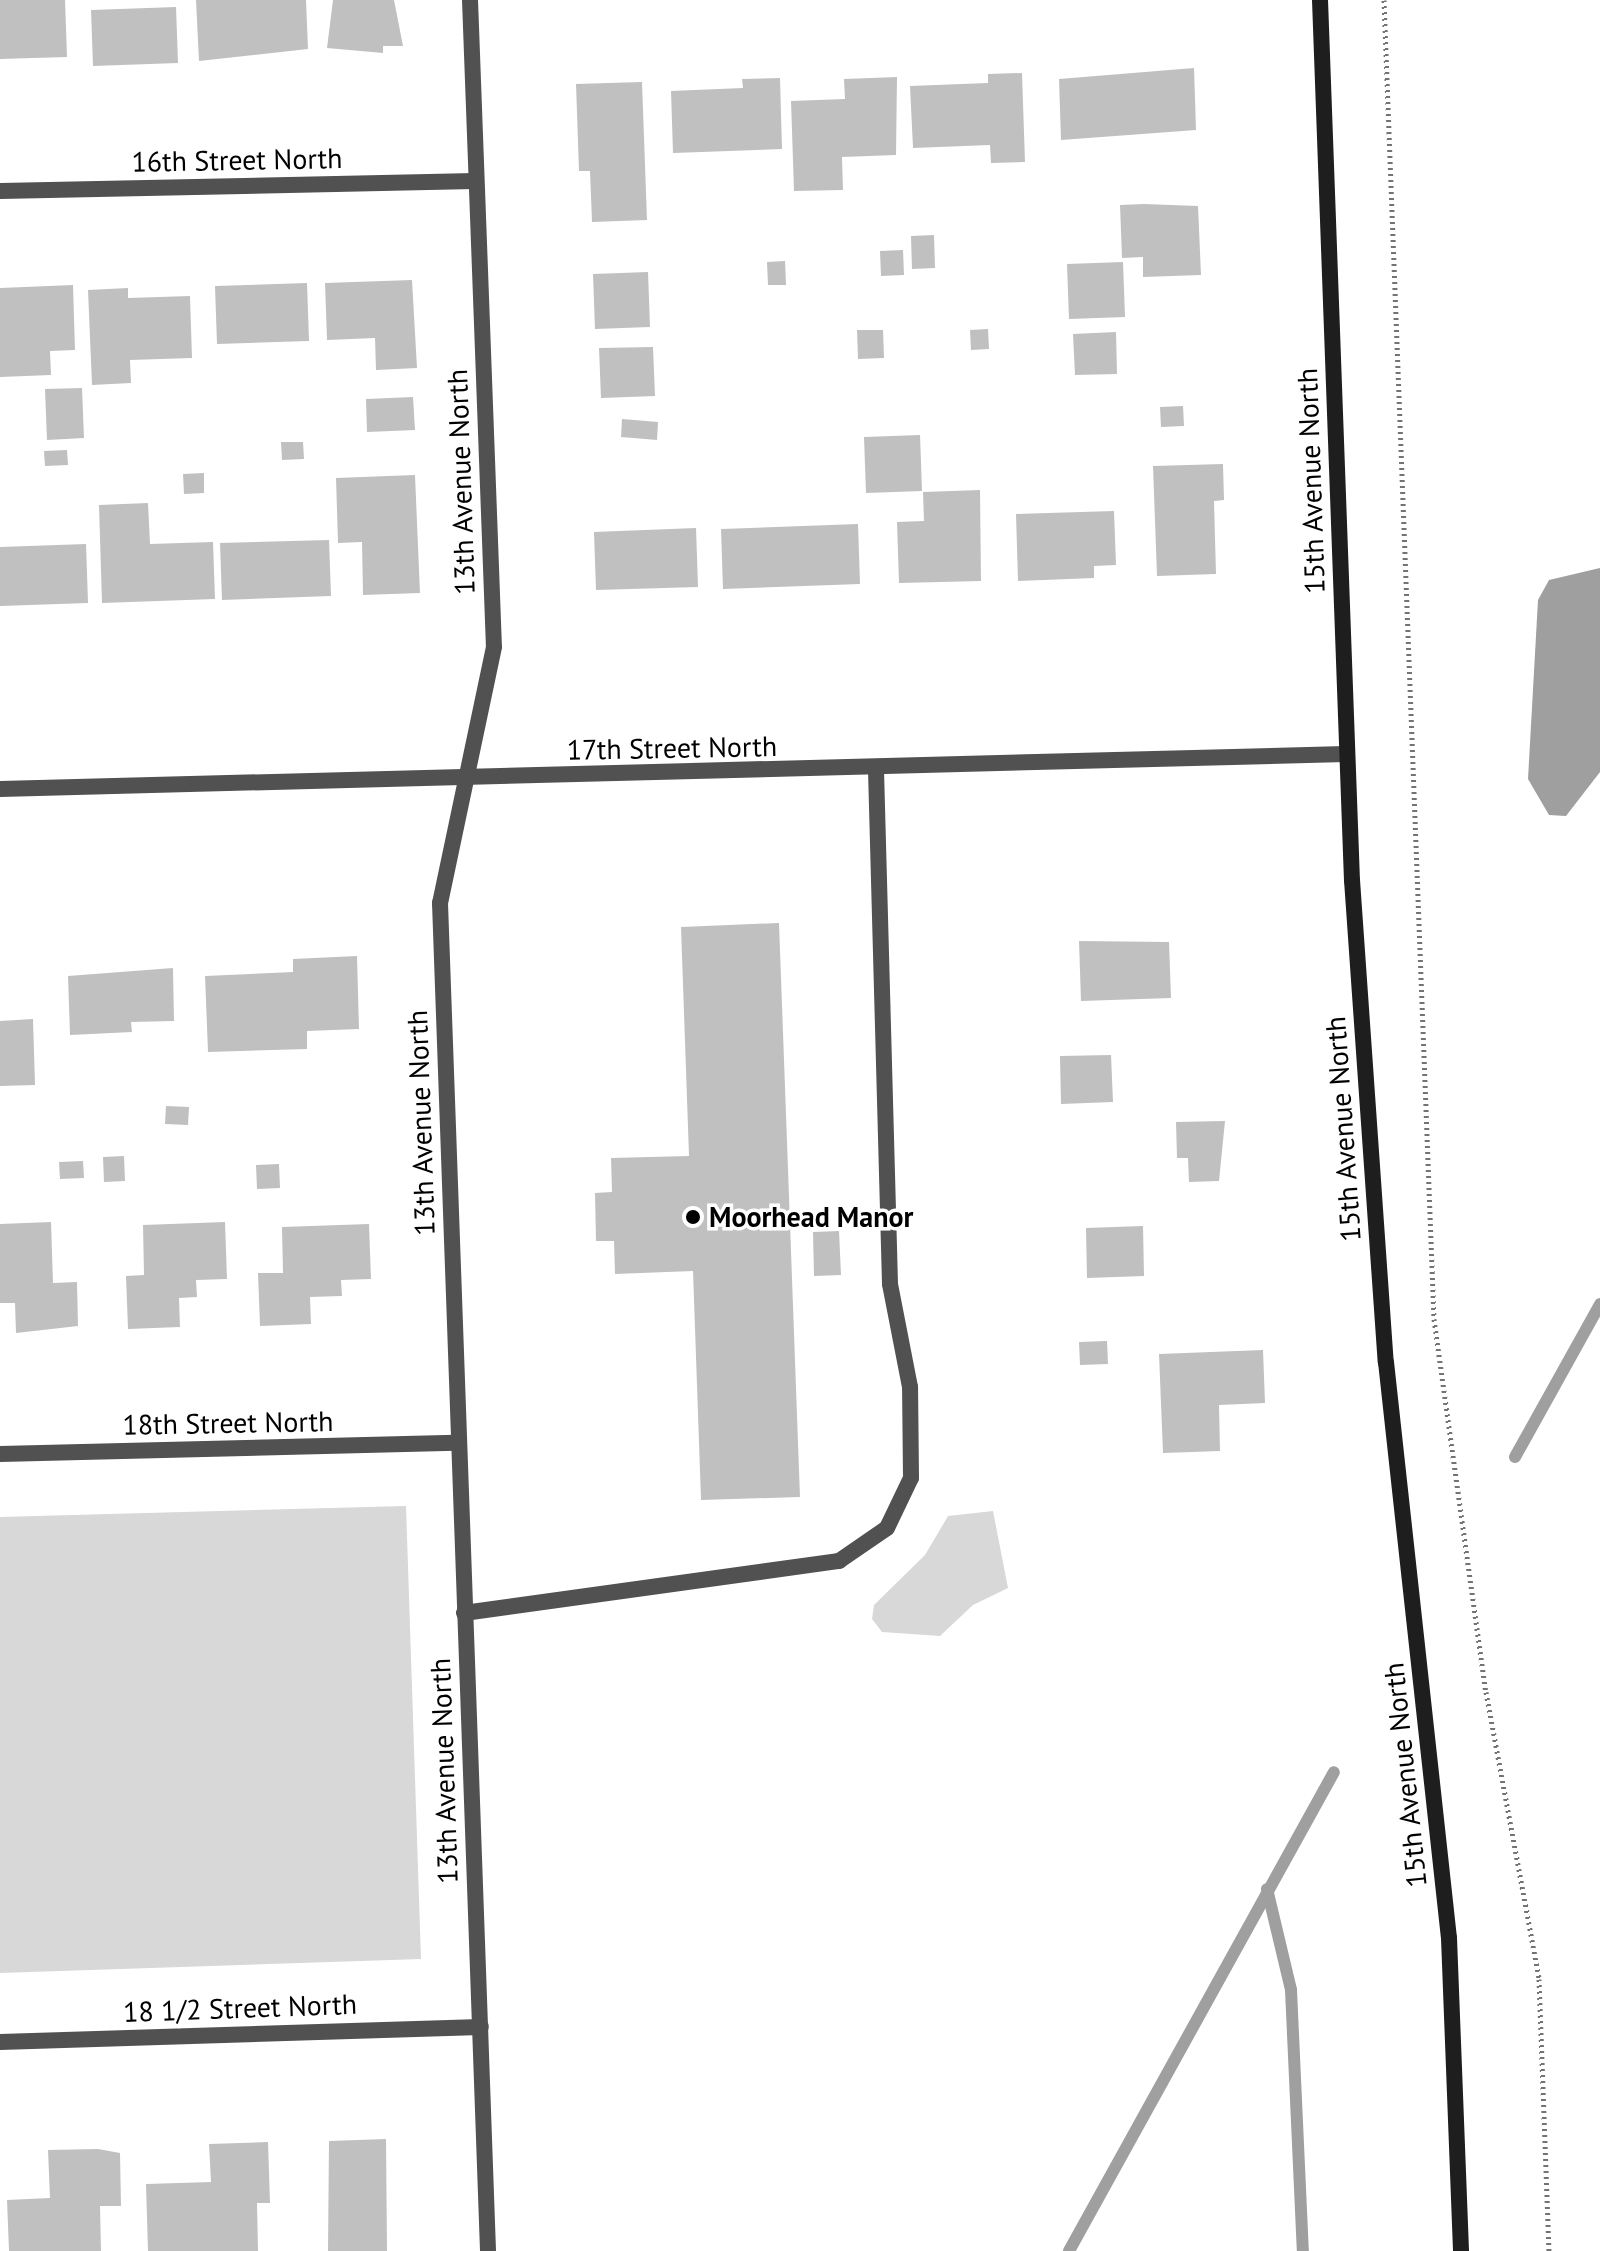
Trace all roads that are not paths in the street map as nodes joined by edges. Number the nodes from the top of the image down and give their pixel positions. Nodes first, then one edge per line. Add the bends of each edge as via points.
1 (470, 0) edge
2 (1320, 0) edge
3 (475, 181) junction
4 (0, 191) edge
5 (1346, 754) junction
6 (876, 769) junction
7 (462, 778) junction
8 (0, 789) edge
9 (456, 1443) junction
10 (0, 1454) edge
11 (464, 1613) junction
12 (481, 2027) junction
13 (0, 2042) edge
14 (488, 2251) edge
15 (1461, 2251) edge

1 - 3 street, 13th Avenue North
2 - 5 main road, 15th Avenue North
3 - 4 street, 16th Street North
3 - 7 street, 13th Avenue North via 494,647
5 - 6 street, 17th Street North
5 - 15 main road, 15th Avenue North via 1386,1362 1449,1938
6 - 7 street, 17th Street North
6 - 11 street via 890,1284 910,1387 911,1478 887,1528 839,1561
7 - 8 street, 17th Street North
7 - 9 street, 13th Avenue North via 440,903
9 - 10 street, 18th Street North
9 - 11 street, 13th Avenue North
11 - 12 street, 13th Avenue North
12 - 13 street, 18 1/2 Street North
12 - 14 street, 13th Avenue North

